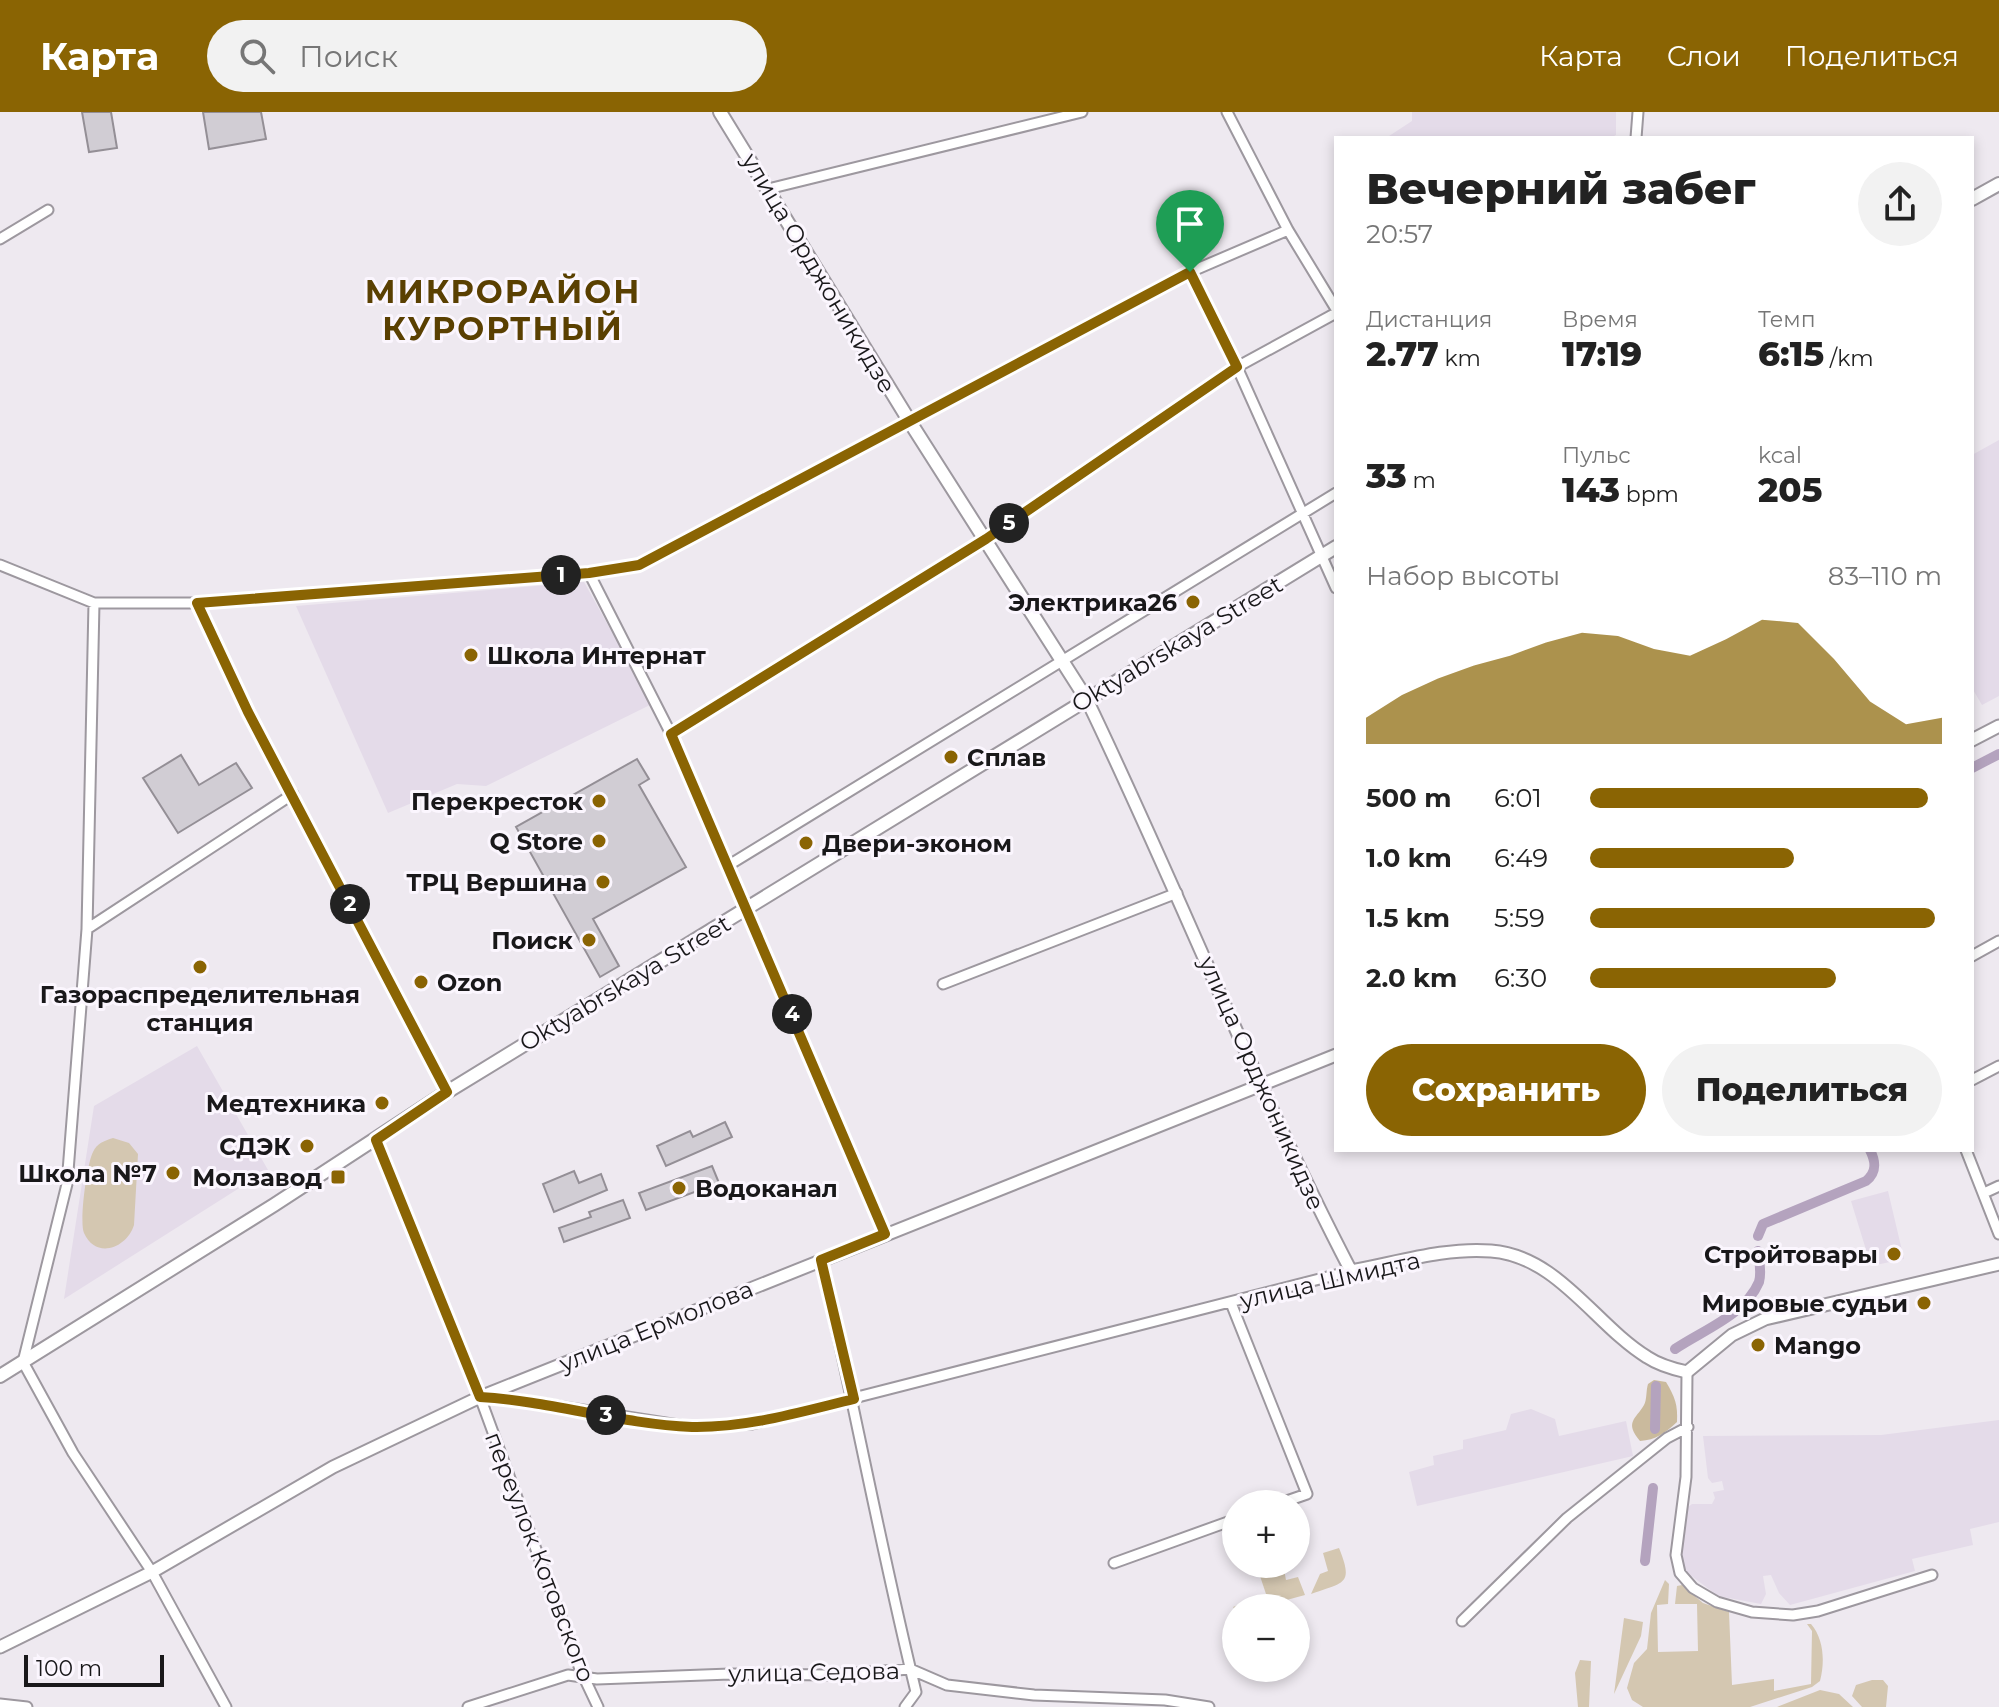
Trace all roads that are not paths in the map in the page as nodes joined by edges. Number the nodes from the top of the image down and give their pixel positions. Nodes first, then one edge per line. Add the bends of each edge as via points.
1 (720, 112) edge
2 (1082, 112) edge
3 (1227, 112) edge
4 (1638, 112) edge
5 (1636, 136) edge
6 (1999, 184) edge
7 (768, 189) junction
8 (1974, 198) edge
9 (48, 210) dead end
10 (1288, 230) junction
11 (0, 239) edge
12 (1190, 272) junction
13 (1334, 308) edge
14 (1334, 312) edge
15 (1237, 367) junction
16 (910, 422) junction
17 (1334, 494) edge
18 (1303, 512) junction
19 (986, 539) junction
20 (1334, 548) edge
21 (1323, 555) junction
22 (0, 565) edge
23 (589, 573) junction
24 (1334, 583) edge
25 (94, 603) junction
26 (197, 603) junction
27 (1061, 660) junction
28 (1087, 700) junction
29 (1999, 726) edge
30 (671, 734) junction
31 (1974, 739) edge
32 (293, 794) junction
33 (729, 865) junction
34 (1177, 893) junction
35 (747, 908) junction
36 (87, 929) junction
37 (1999, 941) edge
38 (1974, 955) edge
39 (943, 984) dead end
40 (1334, 1056) edge
41 (1999, 1066) edge
42 (1974, 1079) edge
43 (1263, 1087) junction
44 (447, 1092) junction
45 (376, 1140) junction
46 (1967, 1152) edge
47 (1999, 1186) edge
48 (1984, 1193) junction
49 (885, 1234) junction
50 (1999, 1234) edge
51 (821, 1260) junction
52 (1999, 1264) edge
53 (1351, 1271) junction
54 (1231, 1303) junction
55 (23, 1362) junction
56 (1687, 1372) junction
57 (0, 1376) edge
58 (480, 1397) junction
59 (854, 1399) junction
60 (1688, 1427) junction
61 (1305, 1490) edge
62 (1222, 1524) edge
63 (1114, 1563) dead end
64 (152, 1572) junction
65 (1932, 1575) dead end
66 (1462, 1621) dead end
67 (0, 1647) edge
68 (910, 1669) junction
69 (585, 1678) junction
70 (0, 1704) edge
71 (27, 1707) edge
72 (226, 1707) edge
73 (468, 1707) edge
74 (598, 1707) edge
75 (905, 1707) edge
76 (1209, 1707) edge

1 - 7 main road, улица Орджоникидзе
2 - 7 street
3 - 10 street
4 - 5 street
6 - 8 main road
7 - 16 main road, улица Орджоникидзе
9 - 11 street
10 - 12 street
10 - 13 street
12 - 15 street
12 - 16 street
14 - 15 street
15 - 18 street
15 - 19 street
16 - 19 main road, улица Орджоникидзе
16 - 23 street via 639,565
17 - 18 street, Oktyabrskaya Street
18 - 21 street
18 - 27 street, Oktyabrskaya Street
19 - 27 main road, улица Орджоникидзе
19 - 30 street
20 - 21 main road, Oktyabrskaya Street
21 - 24 street
21 - 28 main road, Oktyabrskaya Street
22 - 25 street
23 - 26 street
23 - 30 street
25 - 26 street
25 - 36 street
26 - 32 street
27 - 28 main road, улица Орджоникидзе
27 - 33 street, Oktyabrskaya Street
28 - 34 street, улица Орджоникидзе
28 - 35 main road, Oktyabrskaya Street
29 - 31 street
30 - 33 street
32 - 36 street
32 - 44 street
33 - 35 street
34 - 39 street
34 - 43 street, улица Орджоникидзе
35 - 44 main road, Oktyabrskaya Street
35 - 49 street
36 - 55 street via 67,1184
37 - 38 street
40 - 43 street, улица Ермолова
41 - 42 street
43 - 49 street, улица Ермолова
43 - 53 street, улица Орджоникидзе
44 - 45 main road, Oktyabrskaya Street
45 - 55 main road, Oktyabrskaya Street
45 - 58 street, переулок Котовского
46 - 48 street
47 - 48 street
48 - 50 street
49 - 51 street, улица Ермолова
51 - 58 street, улица Ермолова
51 - 59 street
52 - 56 street via 1765,1319 1732,1335
53 - 54 street, улица Шмидта
53 - 56 street, улица Шмидта via 1468,1251 1512,1255 1557,1280 1644,1356
54 - 59 street, улица Шмидта
54 - 61 street
55 - 57 main road, Oktyabrskaya Street
55 - 64 street via 73,1453
56 - 60 street
58 - 59 street, улица Шмидта via 691,1427 752,1424
58 - 64 street, улица Ермолова via 333,1467
58 - 69 street, переулок Котовского
59 - 68 street
60 - 65 street via 1676,1555 1680,1573 1693,1588 1752,1612 1793,1615
60 - 66 street via 1567,1518
62 - 63 street
64 - 67 street, улица Ермолова
64 - 72 street
68 - 69 street, улица Седова
68 - 75 street via 916,1692
68 - 76 street, улица Седова via 947,1685
69 - 73 street, улица Седова via 568,1675
69 - 74 street, переулок Котовского
70 - 71 street

